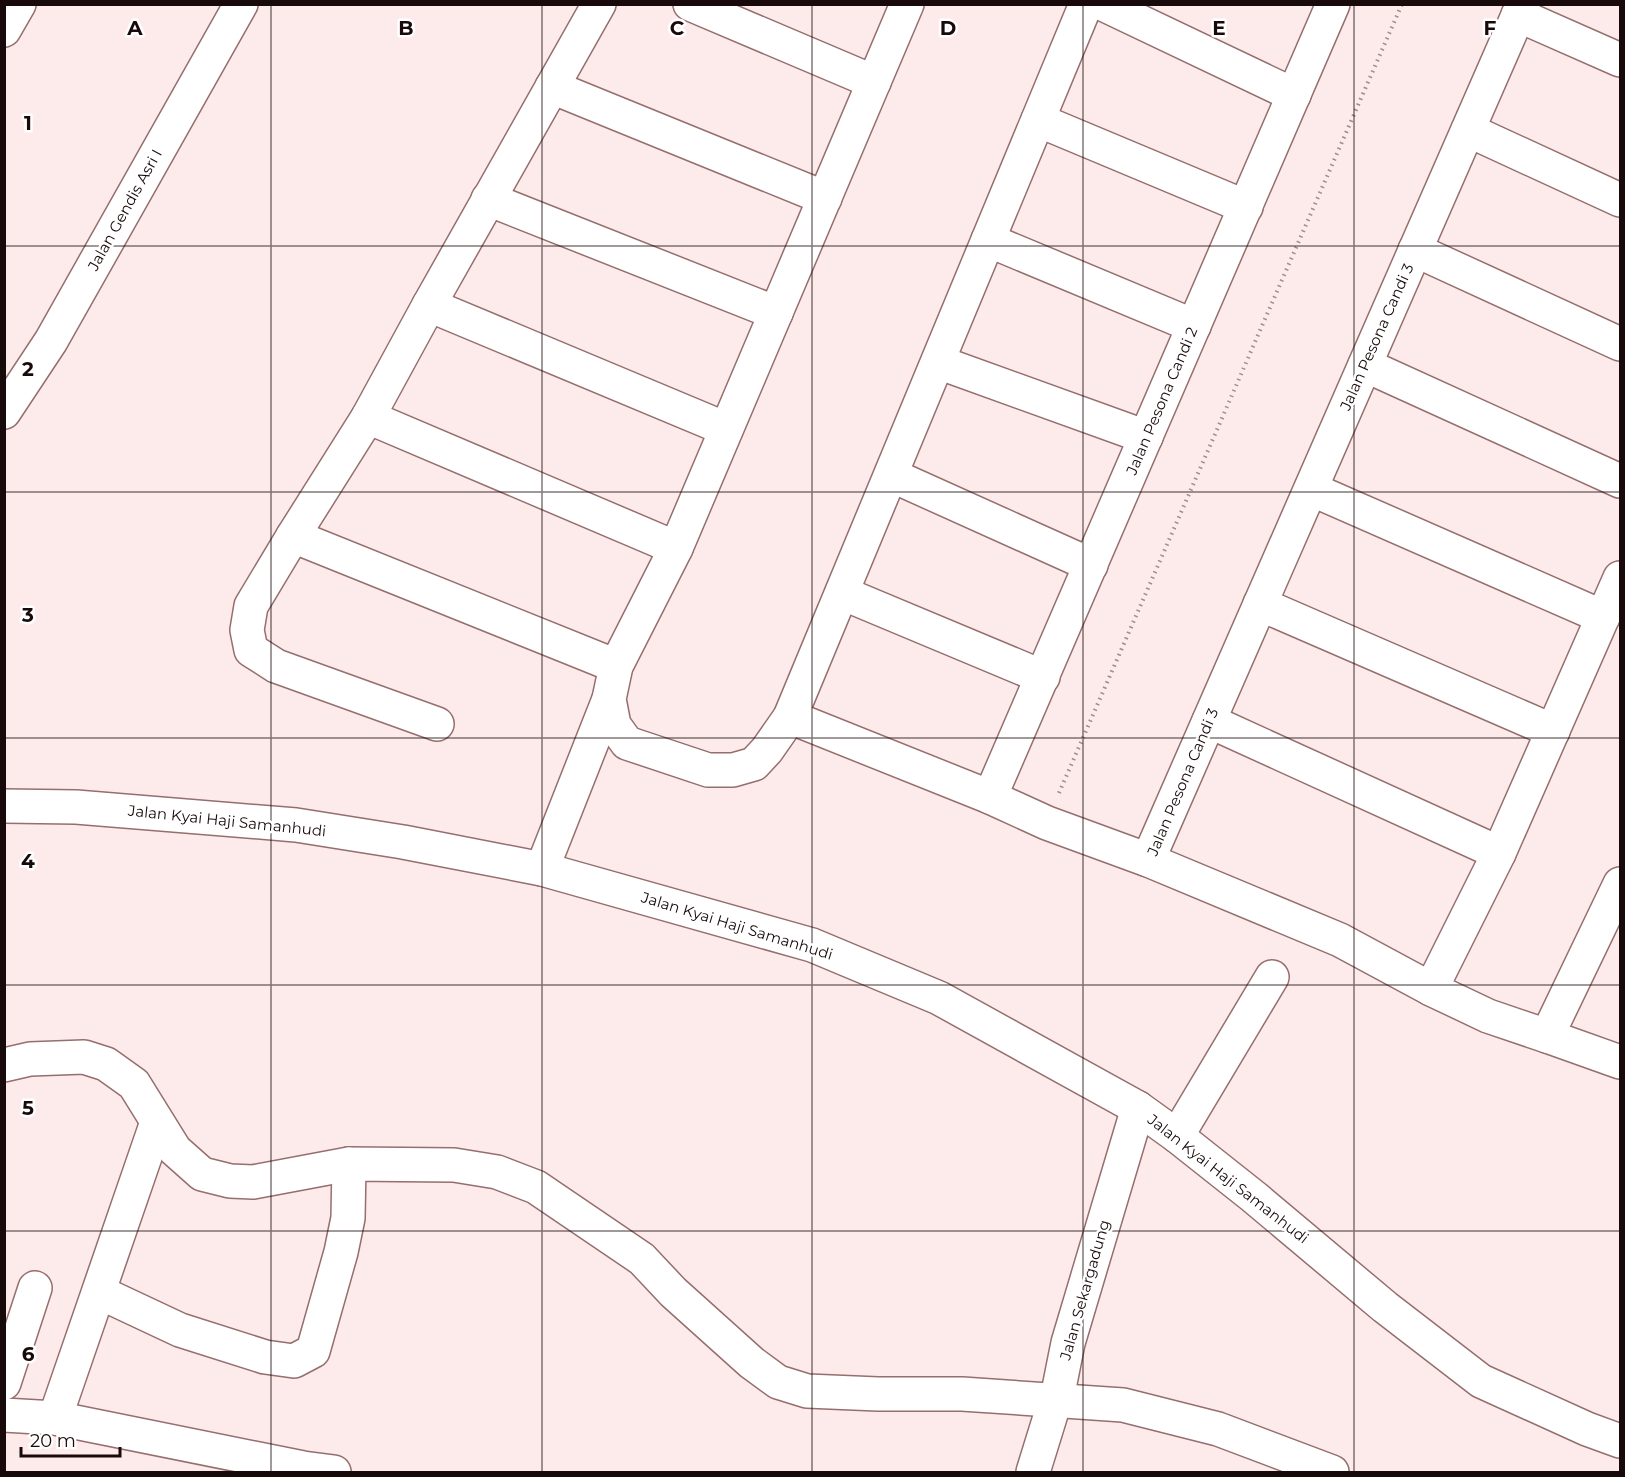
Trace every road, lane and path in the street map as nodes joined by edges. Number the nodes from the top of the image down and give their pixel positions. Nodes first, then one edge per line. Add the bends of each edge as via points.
1 (19, 4) edge
2 (241, 4) edge
3 (599, 4) edge
4 (690, 4) edge
5 (907, 4) edge
6 (1086, 4) edge
7 (1103, 4) edge
8 (1333, 4) edge
9 (1402, 4) edge
10 (1521, 10) edge
11 (4, 30) edge
12 (1620, 60) edge
13 (874, 82) junction
14 (552, 87) junction
15 (1294, 95) junction
16 (1038, 120) junction
17 (1468, 130) junction
18 (825, 198) junction
19 (488, 200) junction
20 (1620, 200) edge
21 (1246, 207) junction
22 (988, 240) junction
23 (1415, 250) junction
24 (429, 305) junction
25 (776, 313) junction
26 (1194, 326) junction
27 (1620, 344) edge
28 (938, 362) junction
29 (1365, 364) junction
30 (4, 412) edge
31 (368, 417) junction
32 (726, 429) junction
33 (1146, 437) junction
34 (891, 475) junction
35 (1620, 481) edge
36 (1311, 489) junction
37 (293, 536) junction
38 (676, 548) junction
39 (1091, 565) junction
40 (1620, 578) edge
41 (842, 593) junction
42 (1260, 604) junction
43 (1603, 616) junction
44 (616, 666) junction
45 (1043, 677) junction
46 (609, 699) junction
47 (790, 717) junction
48 (1209, 721) junction
49 (437, 724) dead end
50 (1553, 731) junction
51 (990, 797) junction
52 (4, 806) edge
53 (1047, 823) junction
54 (1499, 853) junction
55 (1148, 860) junction
56 (542, 869) junction
57 (1617, 900) edge
58 (1272, 977) dead end
59 (1431, 989) junction
60 (1547, 1036) junction
61 (1620, 1062) edge
62 (4, 1065) edge
63 (1138, 1108) junction
64 (157, 1122) junction
65 (1178, 1136) junction
66 (349, 1164) junction
67 (35, 1288) dead end
68 (99, 1292) junction
69 (4, 1383) edge
70 (1057, 1395) junction
71 (4, 1415) edge
72 (55, 1418) junction
73 (1620, 1441) edge
74 (334, 1473) edge
75 (1033, 1473) edge
76 (1332, 1473) edge

1 - 11 street
2 - 30 street, Jalan Gendis Asri I via 57,331
3 - 14 street
4 - 13 street
5 - 13 street
6 - 16 street
7 - 15 street
8 - 15 street, Jalan Pesona Candi 2
9 - 53 path
10 - 12 street
10 - 17 street, Jalan Pesona Candi 3
13 - 18 street
14 - 18 street
14 - 19 street
15 - 21 street, Jalan Pesona Candi 2
16 - 21 street
16 - 22 street
17 - 20 street
17 - 23 street, Jalan Pesona Candi 3
18 - 25 street
19 - 24 street
19 - 25 street
21 - 26 street, Jalan Pesona Candi 2
22 - 26 street
22 - 28 street
23 - 27 street
23 - 29 street, Jalan Pesona Candi 3
24 - 31 street
24 - 32 street
25 - 32 street
26 - 33 street, Jalan Pesona Candi 2
28 - 33 street
28 - 34 street
29 - 35 street
29 - 36 street, Jalan Pesona Candi 3
31 - 37 street
31 - 38 street
32 - 38 street
33 - 39 street, Jalan Pesona Candi 2
34 - 39 street
34 - 41 street
36 - 42 street, Jalan Pesona Candi 3
36 - 43 street
37 - 44 street
37 - 49 street via 252,606 247,630 252,650 276,666
38 - 44 street
39 - 45 street, Jalan Pesona Candi 2
40 - 43 street
41 - 45 street
41 - 47 street
42 - 48 street, Jalan Pesona Candi 3
42 - 50 street
43 - 50 street
44 - 46 street
45 - 51 street, Jalan Pesona Candi 2
46 - 47 street via 614,725 627,743 708,770 733,770 754,764
46 - 56 street
47 - 51 street
48 - 54 street
48 - 55 street, Jalan Pesona Candi 3
50 - 54 street
51 - 53 street
52 - 56 street, Jalan Kyai Haji Samanhudi via 76,807 296,825
53 - 55 street
54 - 59 street
55 - 59 street, Jalan Pesona Candi 3 via 1340,940
56 - 63 street, Jalan Kyai Haji Samanhudi via 812,945 939,998
57 - 60 street
58 - 65 street
59 - 60 street, Jalan Pesona Candi 3 via 1488,1016
60 - 61 street, Jalan Pesona Candi 3
62 - 64 street via 30,1059 84,1057 106,1064 134,1084
63 - 65 street, Jalan Kyai Haji Samanhudi
63 - 70 street, Jalan Sekargadung via 1068,1343
64 - 66 street via 175,1150 202,1174 230,1181 253,1182
64 - 68 street
65 - 73 street, Jalan Kyai Haji Samanhudi via 1481,1381
66 - 68 street via 348,1218 341,1252 313,1351 294,1361 265,1357 180,1330
66 - 70 street via 454,1165 497,1172 536,1187 642,1259 673,1292 778,1382 807,1391
67 - 69 street
68 - 72 street
70 - 75 street, Jalan Sekargadung
70 - 76 street via 1123,1405 1208,1426
71 - 72 street
72 - 74 street

